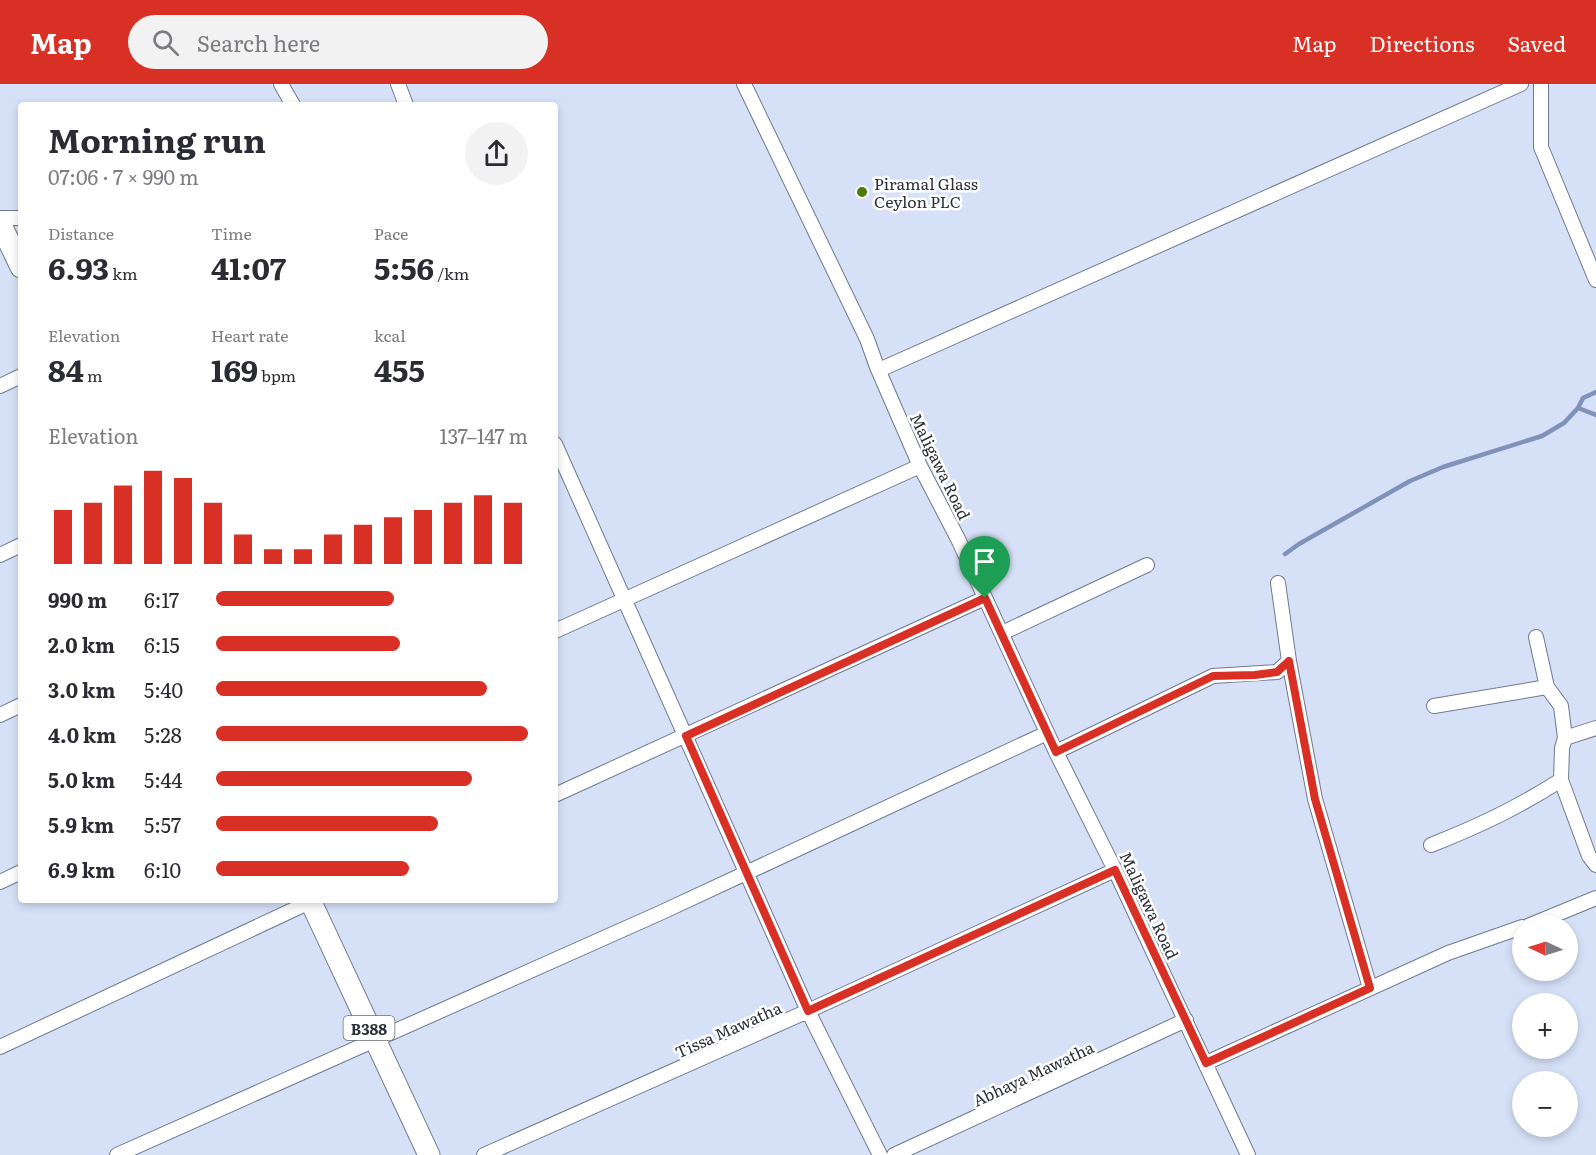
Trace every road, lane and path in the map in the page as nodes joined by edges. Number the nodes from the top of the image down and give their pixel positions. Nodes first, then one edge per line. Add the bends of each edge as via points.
1 (281, 84) edge
2 (398, 84) edge
3 (744, 84) edge
4 (1521, 84) edge
5 (1541, 84) edge
6 (291, 102) edge
7 (405, 102) edge
8 (0, 218) edge
9 (18, 218) edge
10 (0, 223) edge
11 (18, 261) edge
12 (1596, 280) edge
13 (879, 370) junction
14 (18, 377) edge
15 (0, 386) edge
16 (559, 463) edge
17 (920, 466) junction
18 (18, 546) edge
19 (0, 555) edge
20 (1147, 565) dead end
21 (1278, 583) dead end
22 (985, 598) junction
23 (624, 600) junction
24 (558, 630) edge
25 (1002, 633) junction
26 (1536, 637) dead end
27 (1289, 661) junction
28 (1547, 687) junction
29 (1434, 705) dead end
30 (18, 706) edge
31 (0, 715) edge
32 (1596, 728) edge
33 (1047, 733) junction
34 (686, 736) junction
35 (1565, 738) junction
36 (1056, 752) junction
37 (1561, 780) junction
38 (558, 794) edge
39 (1431, 845) dead end
40 (1596, 865) edge
41 (1115, 870) junction
42 (18, 873) edge
43 (746, 873) junction
44 (0, 882) edge
45 (1596, 898) edge
46 (306, 903) edge
47 (313, 903) edge
48 (1555, 915) edge
49 (1512, 931) edge
50 (1370, 988) junction
51 (808, 1011) junction
52 (1186, 1020) junction
53 (375, 1041) junction
54 (0, 1047) edge
55 (1206, 1063) junction
56 (117, 1155) edge
57 (429, 1155) edge
58 (484, 1155) edge
59 (880, 1155) edge
60 (894, 1155) edge
61 (1248, 1155) edge

1 - 6 street
2 - 7 street
3 - 13 street, Maligawa Road
4 - 13 street
5 - 12 street via 1541,147
8 - 9 street
10 - 11 main road
13 - 17 street, Maligawa Road
14 - 15 street
16 - 23 street
17 - 22 street, Maligawa Road
17 - 23 street
18 - 19 street
20 - 25 street
21 - 27 street
22 - 25 street, Maligawa Road
22 - 34 street
23 - 24 street
23 - 34 street
25 - 33 street, Maligawa Road
26 - 28 street
27 - 36 street via 1277,672 1213,676
27 - 50 street via 1315,799
28 - 29 street
28 - 35 street via 1561,706
30 - 31 street
32 - 35 street
33 - 36 street, Maligawa Road
33 - 43 street
34 - 38 street
34 - 43 street
35 - 37 street
36 - 41 street, Maligawa Road
37 - 39 street via 1482,825
37 - 40 street via 1589,856
41 - 51 street, Tissa Mawatha
41 - 52 street, Maligawa Road
42 - 44 street
43 - 51 street
43 - 53 street
45 - 48 street
46 - 54 street
47 - 53 main road, B388
49 - 50 street via 1448,953
50 - 55 street
51 - 58 street, Tissa Mawatha
51 - 59 street
52 - 55 street, Maligawa Road
52 - 60 street, Abhaya Mawatha
53 - 56 street
53 - 57 main road, B388
55 - 61 street, Maligawa Road

